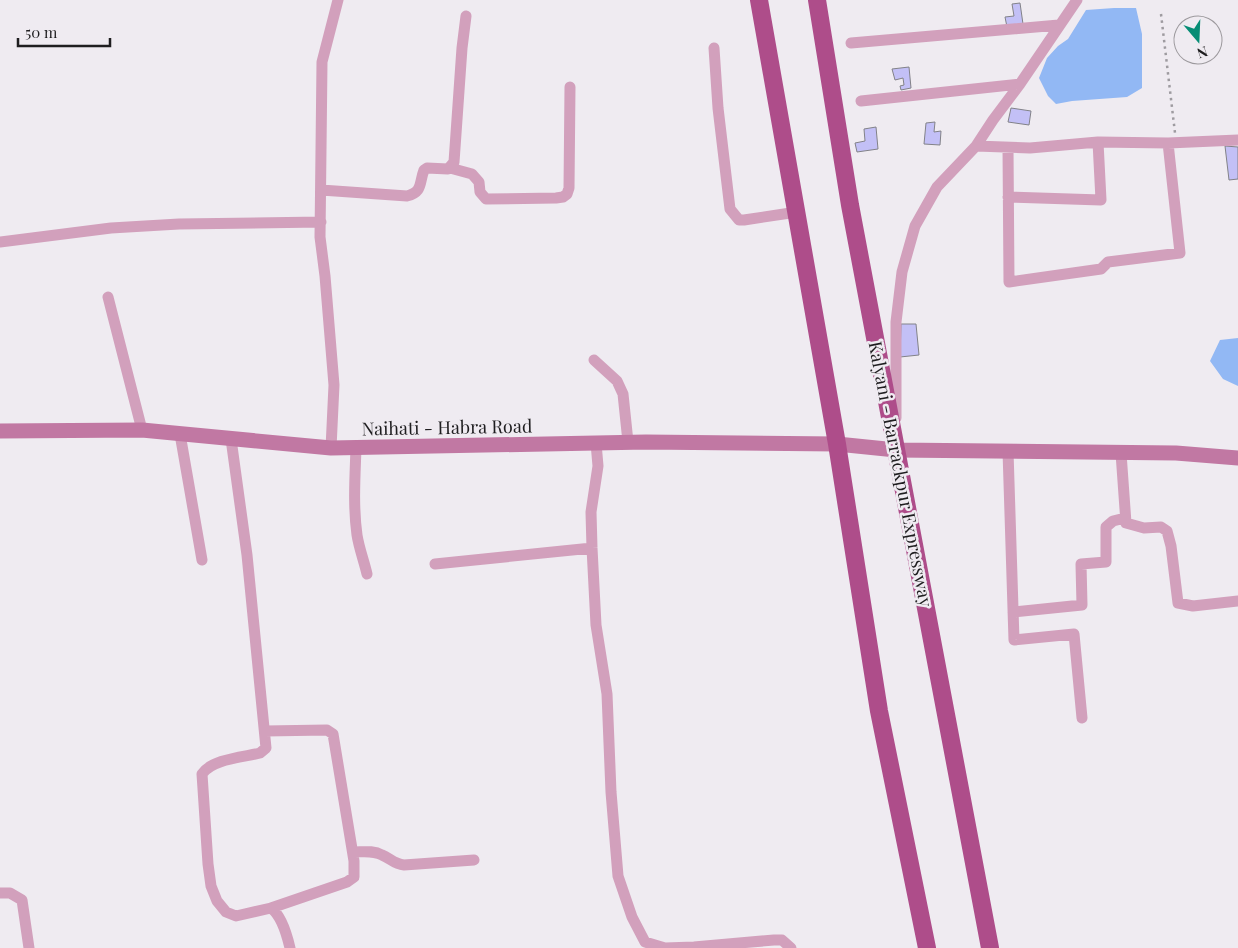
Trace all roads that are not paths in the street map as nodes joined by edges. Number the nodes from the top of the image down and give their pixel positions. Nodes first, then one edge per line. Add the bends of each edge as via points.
1 (338, 0) edge
2 (759, 0) edge
3 (817, 0) edge
4 (1077, 0) edge
5 (466, 16) dead end
6 (1060, 25) junction
7 (852, 43) dead end
8 (714, 48) dead end
9 (1020, 84) junction
10 (570, 87) dead end
11 (861, 101) dead end
12 (1238, 140) edge
13 (1098, 142) junction
14 (1172, 142) junction
15 (976, 146) junction
16 (1008, 148) junction
17 (450, 168) junction
18 (321, 190) junction
19 (1008, 197) junction
20 (797, 212) junction
21 (321, 222) junction
22 (0, 242) edge
23 (108, 297) dead end
24 (594, 360) dead end
25 (142, 430) junction
26 (0, 431) edge
27 (180, 434) junction
28 (231, 439) junction
29 (628, 442) junction
30 (596, 443) junction
31 (837, 444) junction
32 (331, 448) junction
33 (356, 448) junction
34 (896, 450) junction
35 (1008, 452) junction
36 (1121, 453) junction
37 (1238, 458) edge
38 (1125, 518) junction
39 (592, 548) junction
40 (202, 560) dead end
41 (434, 564) dead end
42 (367, 574) dead end
43 (1238, 602) edge
44 (1013, 612) junction
45 (1082, 718) dead end
46 (265, 731) junction
47 (353, 852) junction
48 (474, 860) dead end
49 (0, 893) edge
50 (271, 908) junction
51 (641, 945) edge
52 (28, 948) edge
53 (290, 948) edge
54 (791, 948) edge
55 (927, 948) edge
56 (990, 948) edge

1 - 18 street via 322,62
2 - 20 highway
3 - 34 highway, Kalyani - Barrackpur Expressway via 850,205
4 - 6 street
5 - 17 street via 454,162
6 - 7 street
6 - 9 street
8 - 20 street via 730,209 738,220
9 - 11 street
9 - 15 street
10 - 17 street via 569,188 563,197 486,199 472,174
12 - 14 street
13 - 14 street
13 - 16 street
13 - 19 street via 1101,200
14 - 19 street via 1180,253 1108,262 1101,269 1009,282
15 - 16 street
15 - 34 street via 937,187 915,226 902,272 896,322
16 - 19 street
17 - 18 street via 424,170 416,194 407,196
18 - 21 street
20 - 31 highway
21 - 22 street via 111,228
21 - 32 street via 334,386
23 - 25 street
24 - 29 street via 621,387
25 - 26 main road, Naihati - Habra Road
25 - 27 main road, Naihati - Habra Road
27 - 28 main road, Naihati - Habra Road
27 - 40 street
28 - 32 main road, Naihati - Habra Road
28 - 46 street
29 - 30 main road, Naihati - Habra Road
29 - 31 main road, Naihati - Habra Road
30 - 33 main road, Naihati - Habra Road
30 - 39 street via 598,466 591,512
31 - 34 main road, Naihati - Habra Road
31 - 55 highway via 879,711
32 - 33 main road, Naihati - Habra Road
33 - 42 street via 357,537
34 - 35 main road, Naihati - Habra Road
34 - 56 highway, Kalyani - Barrackpur Expressway
35 - 36 main road, Naihati - Habra Road
35 - 44 street
36 - 37 main road, Naihati - Habra Road
36 - 38 street
38 - 43 street via 1126,523 1135,526 1161,527 1167,531 1178,603 1193,606
38 - 44 street via 1113,520 1106,526 1106,562 1081,564 1082,605
39 - 41 street
39 - 51 street via 596,625 607,694 618,876
44 - 45 street via 1014,640 1074,634
46 - 47 street via 327,730 333,734
46 - 50 street via 264,751 206,768 202,782 208,864 217,901 226,912 236,916
47 - 48 street via 377,853 404,865
47 - 50 street via 354,877 347,882
49 - 52 street via 10,893 22,900
50 - 53 street via 285,930
51 - 54 street via 694,947 782,940

